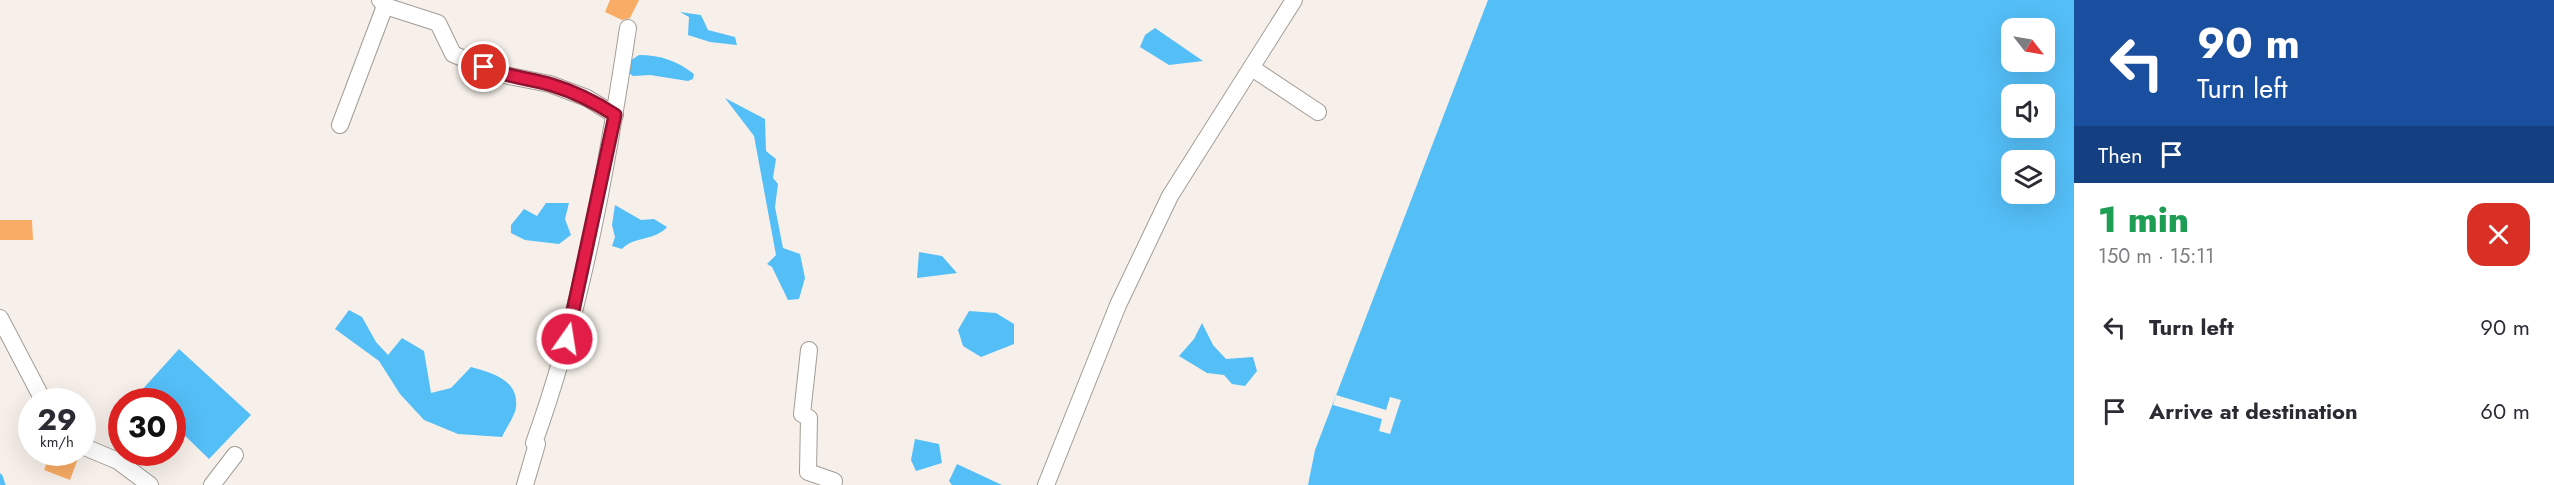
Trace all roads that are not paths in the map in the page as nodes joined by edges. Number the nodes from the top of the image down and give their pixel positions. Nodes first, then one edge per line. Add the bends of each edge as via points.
1 (1294, 0) edge
2 (382, 3) edge
3 (628, 28) dead end
4 (1252, 68) junction
5 (1318, 112) dead end
6 (615, 115) junction
7 (340, 125) dead end
8 (0, 318) edge
9 (809, 350) dead end
10 (37, 388) edge
11 (96, 452) edge
12 (235, 455) dead end
13 (150, 485) edge
14 (212, 485) edge
15 (525, 485) edge
16 (833, 485) edge
17 (1046, 485) edge

1 - 4 street
2 - 6 street via 438,23 453,54 499,74 578,94
2 - 7 street
3 - 6 street
4 - 5 street
4 - 17 street via 1170,196 1118,305
6 - 15 street via 567,339
8 - 10 street
9 - 16 street via 802,414 809,418 808,472 834,481
11 - 13 street via 118,461
12 - 14 street

